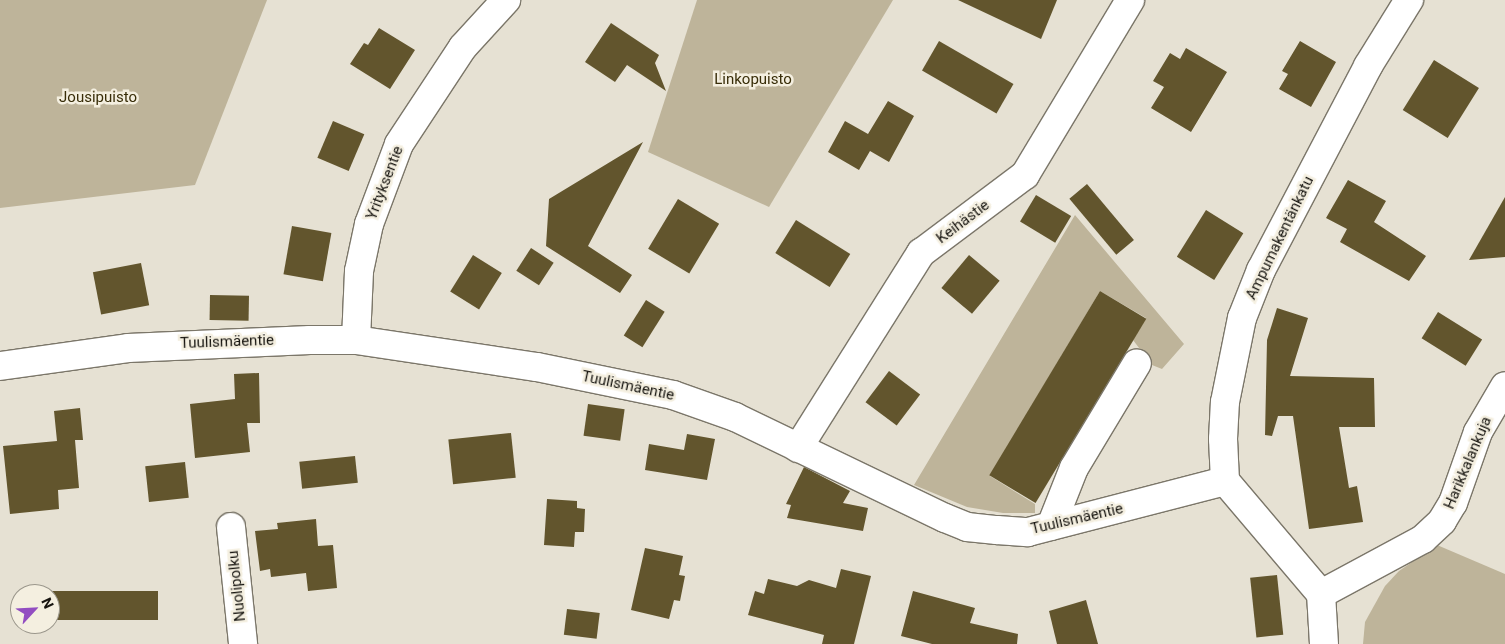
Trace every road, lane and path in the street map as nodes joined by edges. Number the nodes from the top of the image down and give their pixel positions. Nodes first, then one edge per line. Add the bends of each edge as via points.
1 (506, 0) edge
2 (1130, 0) edge
3 (1409, 0) edge
4 (356, 340) junction
5 (1137, 363) dead end
6 (0, 366) edge
7 (1505, 386) edge
8 (798, 448) junction
9 (1225, 481) junction
10 (1051, 526) junction
11 (231, 527) dead end
12 (1321, 594) junction
13 (243, 644) edge
14 (1324, 644) edge

1 - 4 street, Yrityksentie via 464,47 399,144 369,224 359,271
2 - 8 street, Keihästie via 1024,175 921,253
3 - 9 street, Ampumakentänkatu via 1368,66 1261,270 1242,318 1225,402 1222,439
4 - 6 street, Tuulismäentie via 163,345
4 - 8 street, Tuulismäentie via 537,367 673,395 735,417
5 - 10 street via 1074,468
7 - 12 street, Harikkalankuja via 1478,432 1453,503 1442,521 1423,539
8 - 10 street, Tuulismäentie via 967,527 1028,532
9 - 10 street, Tuulismäentie
9 - 12 street
11 - 13 street, Nuolipolku
12 - 14 street

